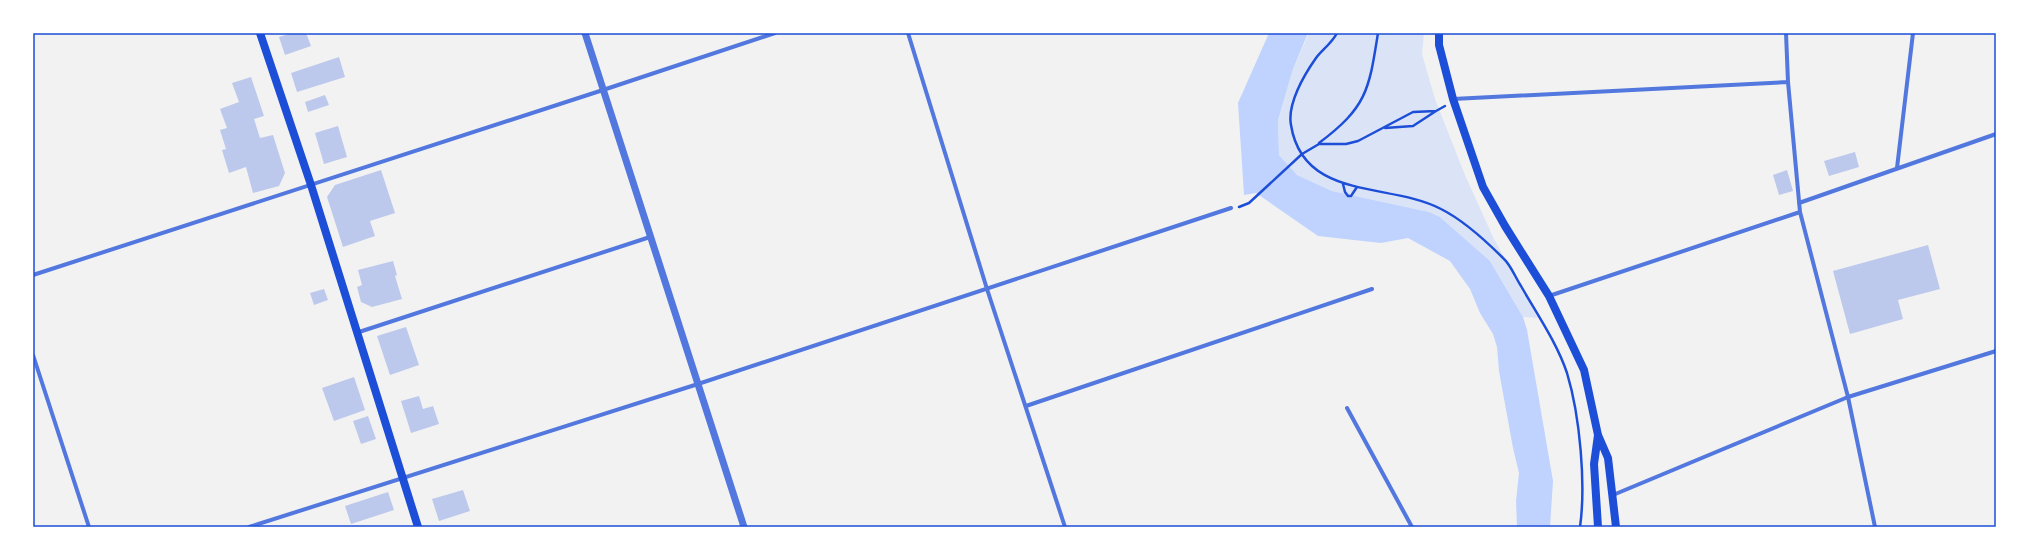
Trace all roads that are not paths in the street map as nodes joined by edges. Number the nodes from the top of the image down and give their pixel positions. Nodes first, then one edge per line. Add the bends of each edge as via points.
1 (260, 33) edge
2 (585, 33) edge
3 (774, 33) edge
4 (908, 33) edge
5 (1439, 33) edge
6 (1786, 33) edge
7 (1913, 33) edge
8 (1788, 82) junction
9 (603, 90) junction
10 (1453, 99) junction
11 (1996, 134) edge
12 (1897, 168) junction
13 (310, 186) junction
14 (1799, 203) junction
15 (1231, 208) dead end
16 (1800, 212) junction
17 (650, 237) junction
18 (33, 275) edge
19 (987, 289) junction
20 (1372, 289) dead end
21 (1549, 296) junction
22 (356, 333) junction
23 (1996, 351) edge
24 (33, 355) edge
25 (698, 384) junction
26 (1848, 397) junction
27 (1026, 406) junction
28 (1347, 408) dead end
29 (1598, 435) junction
30 (402, 478) junction
31 (1613, 495) junction
32 (89, 527) edge
33 (249, 527) edge
34 (418, 527) edge
35 (744, 527) edge
36 (1065, 527) edge
37 (1412, 527) edge
38 (1598, 527) edge
39 (1616, 527) edge
40 (1875, 527) edge

1 - 13 main road
2 - 9 street
3 - 9 street
4 - 19 street
5 - 10 main road via 1439,45
6 - 8 street
7 - 12 street
8 - 10 street
8 - 14 street
9 - 13 street
9 - 17 street
10 - 21 main road via 1483,187
11 - 12 street
12 - 14 street
13 - 18 street
13 - 22 main road
14 - 16 street
15 - 19 street
16 - 21 street
16 - 26 street
17 - 22 street
17 - 25 street
19 - 25 street
19 - 27 street
20 - 27 street
21 - 29 main road via 1584,370
22 - 30 main road
23 - 26 street
24 - 32 street
25 - 30 street
25 - 35 street
26 - 31 street
26 - 40 street
27 - 36 street
28 - 37 street
29 - 31 main road via 1608,458
29 - 38 main road via 1594,464
30 - 33 street
30 - 34 main road
31 - 39 main road

